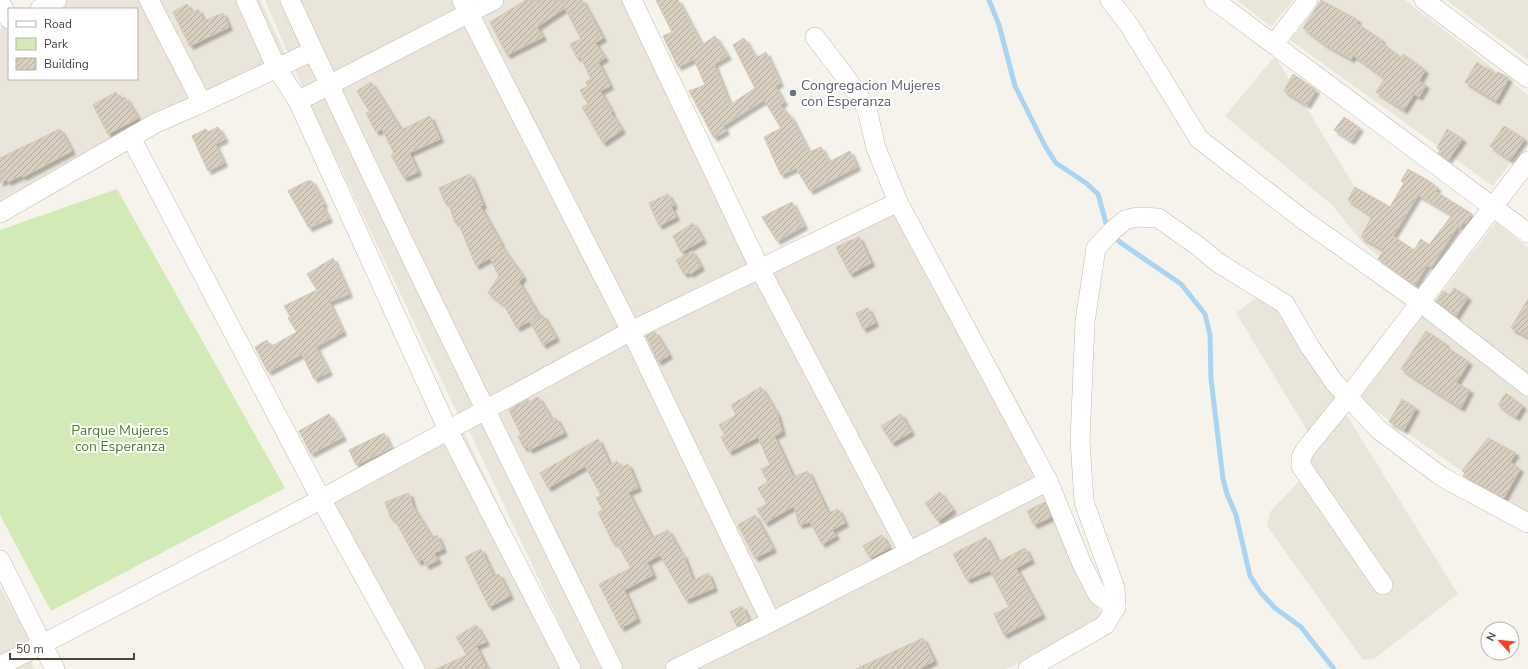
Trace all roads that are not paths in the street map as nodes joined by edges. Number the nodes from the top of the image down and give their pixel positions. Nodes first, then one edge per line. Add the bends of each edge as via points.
1 (57, 0) edge
2 (149, 0) edge
3 (246, 0) edge
4 (290, 0) edge
5 (494, 0) edge
6 (632, 0) edge
7 (1110, 0) edge
8 (1214, 0) edge
9 (1308, 0) edge
10 (1424, 0) edge
11 (0, 2) edge
12 (465, 7) edge
13 (42, 8) edge
14 (8, 17) edge
15 (815, 37) dead end
16 (1274, 44) junction
17 (313, 51) junction
18 (276, 67) junction
19 (1528, 78) edge
20 (329, 86) junction
21 (298, 102) junction
22 (202, 104) junction
23 (131, 138) junction
24 (1528, 161) edge
25 (898, 202) junction
26 (1493, 207) junction
27 (0, 213) edge
28 (1528, 233) edge
29 (760, 269) junction
30 (1420, 302) junction
31 (631, 331) junction
32 (1528, 386) edge
33 (1348, 397) junction
34 (485, 410) junction
35 (448, 430) junction
36 (1048, 481) junction
37 (321, 499) junction
38 (1528, 523) edge
39 (909, 552) junction
40 (0, 560) edge
41 (1383, 585) dead end
42 (1116, 607) junction
43 (771, 622) junction
44 (43, 646) junction
45 (0, 666) edge
46 (55, 669) edge
47 (414, 669) edge
48 (571, 669) edge
49 (613, 669) edge
50 (675, 669) edge
51 (1028, 669) edge

1 - 13 street
2 - 22 street
3 - 18 street
4 - 17 street
5 - 12 street
6 - 29 street
7 - 30 street via 1129,25 1198,139 1306,221
8 - 16 street
9 - 16 street
10 - 19 street
11 - 14 street
12 - 20 street
12 - 31 street
15 - 25 street via 867,109 876,148
16 - 26 street
17 - 18 street
17 - 20 street
18 - 21 street
18 - 22 street
20 - 21 street
20 - 34 street
21 - 35 street
22 - 23 street via 156,123
23 - 27 street
23 - 37 street
24 - 26 street
25 - 29 street
25 - 36 street
26 - 28 street
26 - 30 street
29 - 31 street
29 - 39 street
30 - 32 street
30 - 33 street
31 - 34 street
31 - 43 street
33 - 38 street via 1378,430 1442,478
33 - 41 street via 1305,450 1301,466
33 - 42 street via 1334,382 1310,347 1285,304 1217,262 1158,218 1137,217 1125,220 1113,230 1096,248 1085,322 1080,440 1084,502 1115,588
34 - 35 street
34 - 49 street
35 - 37 street
35 - 48 street
36 - 39 street
36 - 42 street via 1082,564 1098,595
37 - 44 street
37 - 47 street
39 - 43 street
40 - 44 street
42 - 51 street via 1105,625
43 - 50 street
44 - 45 street
44 - 46 street

